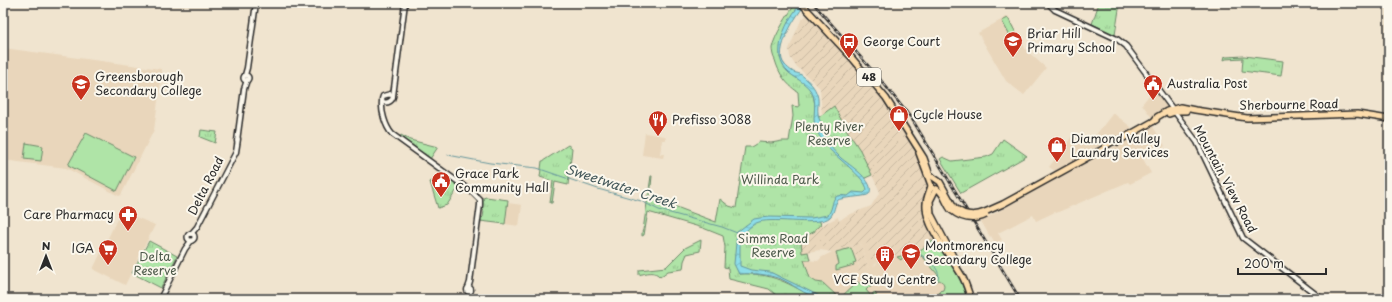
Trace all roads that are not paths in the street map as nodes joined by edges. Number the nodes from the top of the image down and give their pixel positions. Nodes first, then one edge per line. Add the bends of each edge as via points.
1 (256, 3) edge
2 (405, 3) edge
3 (801, 3) edge
4 (1048, 3) edge
5 (392, 95) junction
6 (384, 102) junction
7 (1173, 110) junction
8 (1187, 110) junction
9 (1180, 119) junction
10 (1389, 119) edge
11 (917, 148) junction
12 (939, 182) junction
13 (934, 187) junction
14 (952, 209) junction
15 (160, 299) edge
16 (467, 299) edge
17 (971, 299) edge
18 (1322, 299) edge

1 - 15 street, Delta Road via 234,155 193,235 188,236 190,240
2 - 5 street
3 - 11 main road, 48 via 877,87
4 - 7 street, Mountain View Road via 1056,10 1124,44
5 - 6 street via 392,99
5 - 6 street via 383,96
6 - 16 street via 384,117 392,134 479,198
7 - 8 main road, Sherbourne Road via 1180,107
7 - 9 street, Mountain View Road
7 - 14 main road, bridge via 986,214 969,215
8 - 9 street via 1181,112
8 - 10 main road, Sherbourne Road via 1250,118 1357,114
9 - 18 street, Mountain View Road via 1198,144 1242,236
11 - 12 main road, 48 via 926,160 930,175
11 - 13 main road, 48
12 - 13 main road via 940,186
12 - 13 main road via 933,181
12 - 14 main road, 48
13 - 14 main road, 48 via 943,194
13 - 17 main road via 930,201 931,214 954,258

